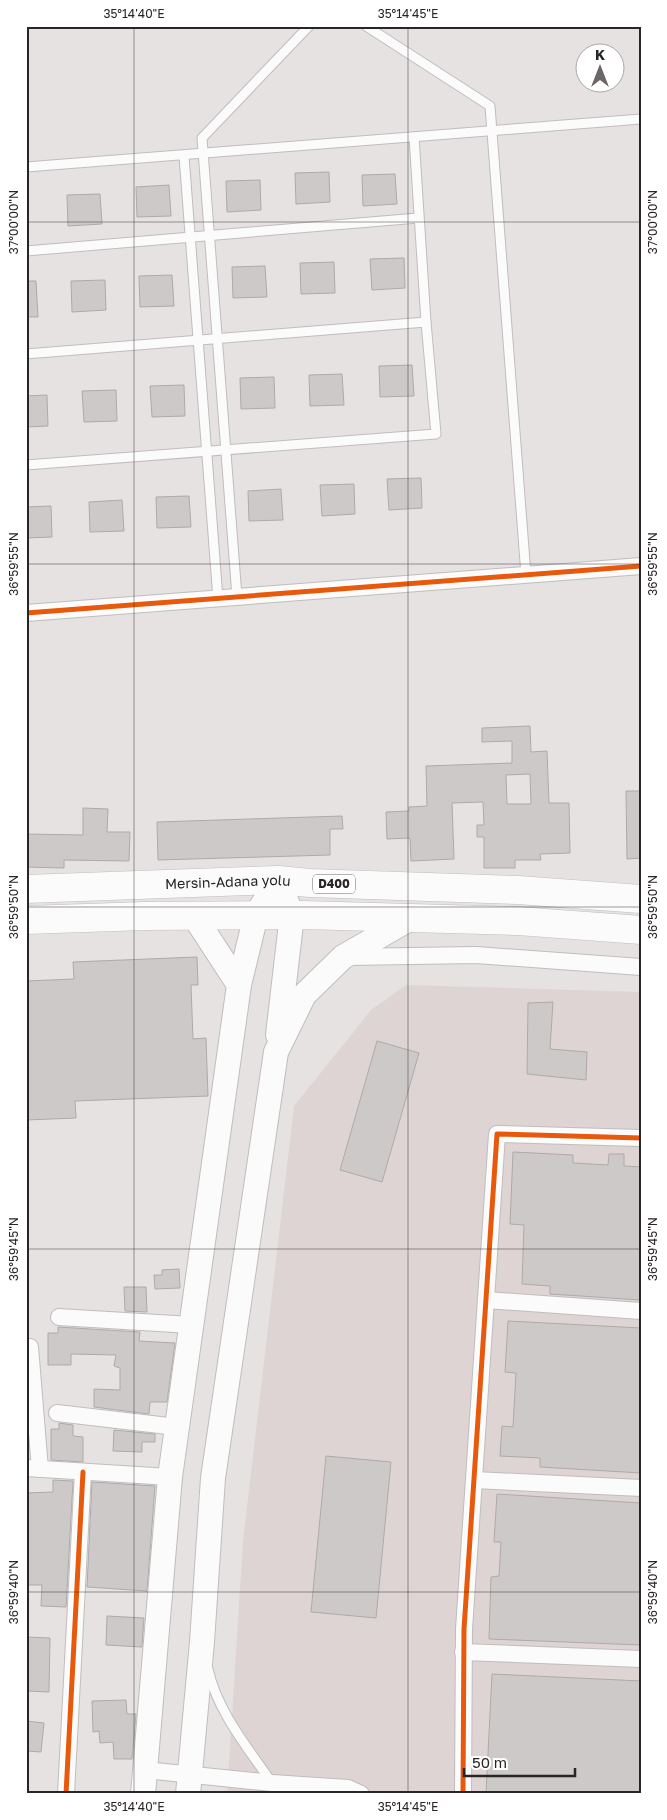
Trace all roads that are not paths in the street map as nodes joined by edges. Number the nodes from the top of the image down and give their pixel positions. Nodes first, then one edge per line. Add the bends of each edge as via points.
1 (309, 26) edge
2 (366, 26) edge
3 (641, 119) edge
4 (492, 131) junction
5 (414, 137) junction
6 (204, 154) junction
7 (184, 156) junction
8 (26, 167) edge
9 (418, 218) junction
10 (210, 236) junction
11 (190, 237) junction
12 (26, 251) edge
13 (426, 322) junction
14 (217, 339) junction
15 (198, 341) junction
16 (26, 354) edge
17 (226, 450) junction
18 (206, 451) junction
19 (26, 465) edge
20 (641, 566) edge
21 (526, 575) junction
22 (237, 597) junction
23 (218, 598) junction
24 (26, 613) edge
25 (278, 880) junction
26 (26, 888) edge
27 (641, 899) edge
28 (256, 915) junction
29 (292, 915) junction
30 (194, 916) junction
31 (411, 918) junction
32 (26, 920) edge
33 (641, 930) edge
34 (342, 957) junction
35 (641, 967) edge
36 (239, 985) junction
37 (276, 1052) junction
38 (641, 1138) edge
39 (486, 1300) junction
40 (641, 1311) edge
41 (59, 1317) dead end
42 (190, 1326) junction
43 (26, 1347) edge
44 (57, 1414) dead end
45 (177, 1427) junction
46 (33, 1468) edge
47 (83, 1472) junction
48 (170, 1477) junction
49 (474, 1480) junction
50 (641, 1488) edge
51 (202, 1642) junction
52 (463, 1652) junction
53 (641, 1658) edge
54 (145, 1770) junction
55 (272, 1783) junction
56 (189, 1784) edge
57 (66, 1794) edge
58 (144, 1794) edge
59 (361, 1794) edge
60 (463, 1794) edge

1 - 6 lane via 202,138
2 - 4 lane via 490,106
3 - 4 lane
4 - 5 lane
4 - 21 lane
5 - 6 lane
5 - 9 lane
6 - 7 lane
6 - 10 lane
7 - 8 lane
7 - 11 lane
9 - 10 lane
9 - 13 lane
10 - 11 lane
10 - 14 lane
11 - 12 lane
11 - 15 lane
13 - 14 lane
13 - 17 lane via 436,434
14 - 15 lane
14 - 17 lane
15 - 16 lane
15 - 18 lane
17 - 18 lane
17 - 22 lane
18 - 19 lane
18 - 23 lane
20 - 21 street
21 - 22 street
22 - 23 street
23 - 24 street
25 - 26 highway, Mersin-Adana yolu / D400
25 - 27 highway, Mersin-Adana yolu / D400 via 518,890
25 - 28 main road
25 - 29 main road
28 - 29 highway
28 - 30 highway
28 - 36 main road
29 - 31 highway
29 - 37 main road
30 - 32 highway
30 - 36 main road
31 - 33 highway via 518,921
31 - 34 main road
34 - 35 street via 476,955
34 - 37 main road via 304,995
36 - 42 main road
37 - 51 main road via 213,1478
38 - 39 street via 497,1134
39 - 40 street
39 - 49 street
41 - 42 street
42 - 45 main road
43 - 46 street via 30,1347
44 - 45 street
45 - 48 main road
46 - 47 street
47 - 48 street
47 - 57 street
48 - 54 main road
49 - 50 street
49 - 52 street
51 - 55 lane via 210,1680 220,1703
51 - 56 main road
52 - 53 street
52 - 60 street
54 - 56 street
54 - 58 main road
55 - 56 street
55 - 59 street via 348,1788

